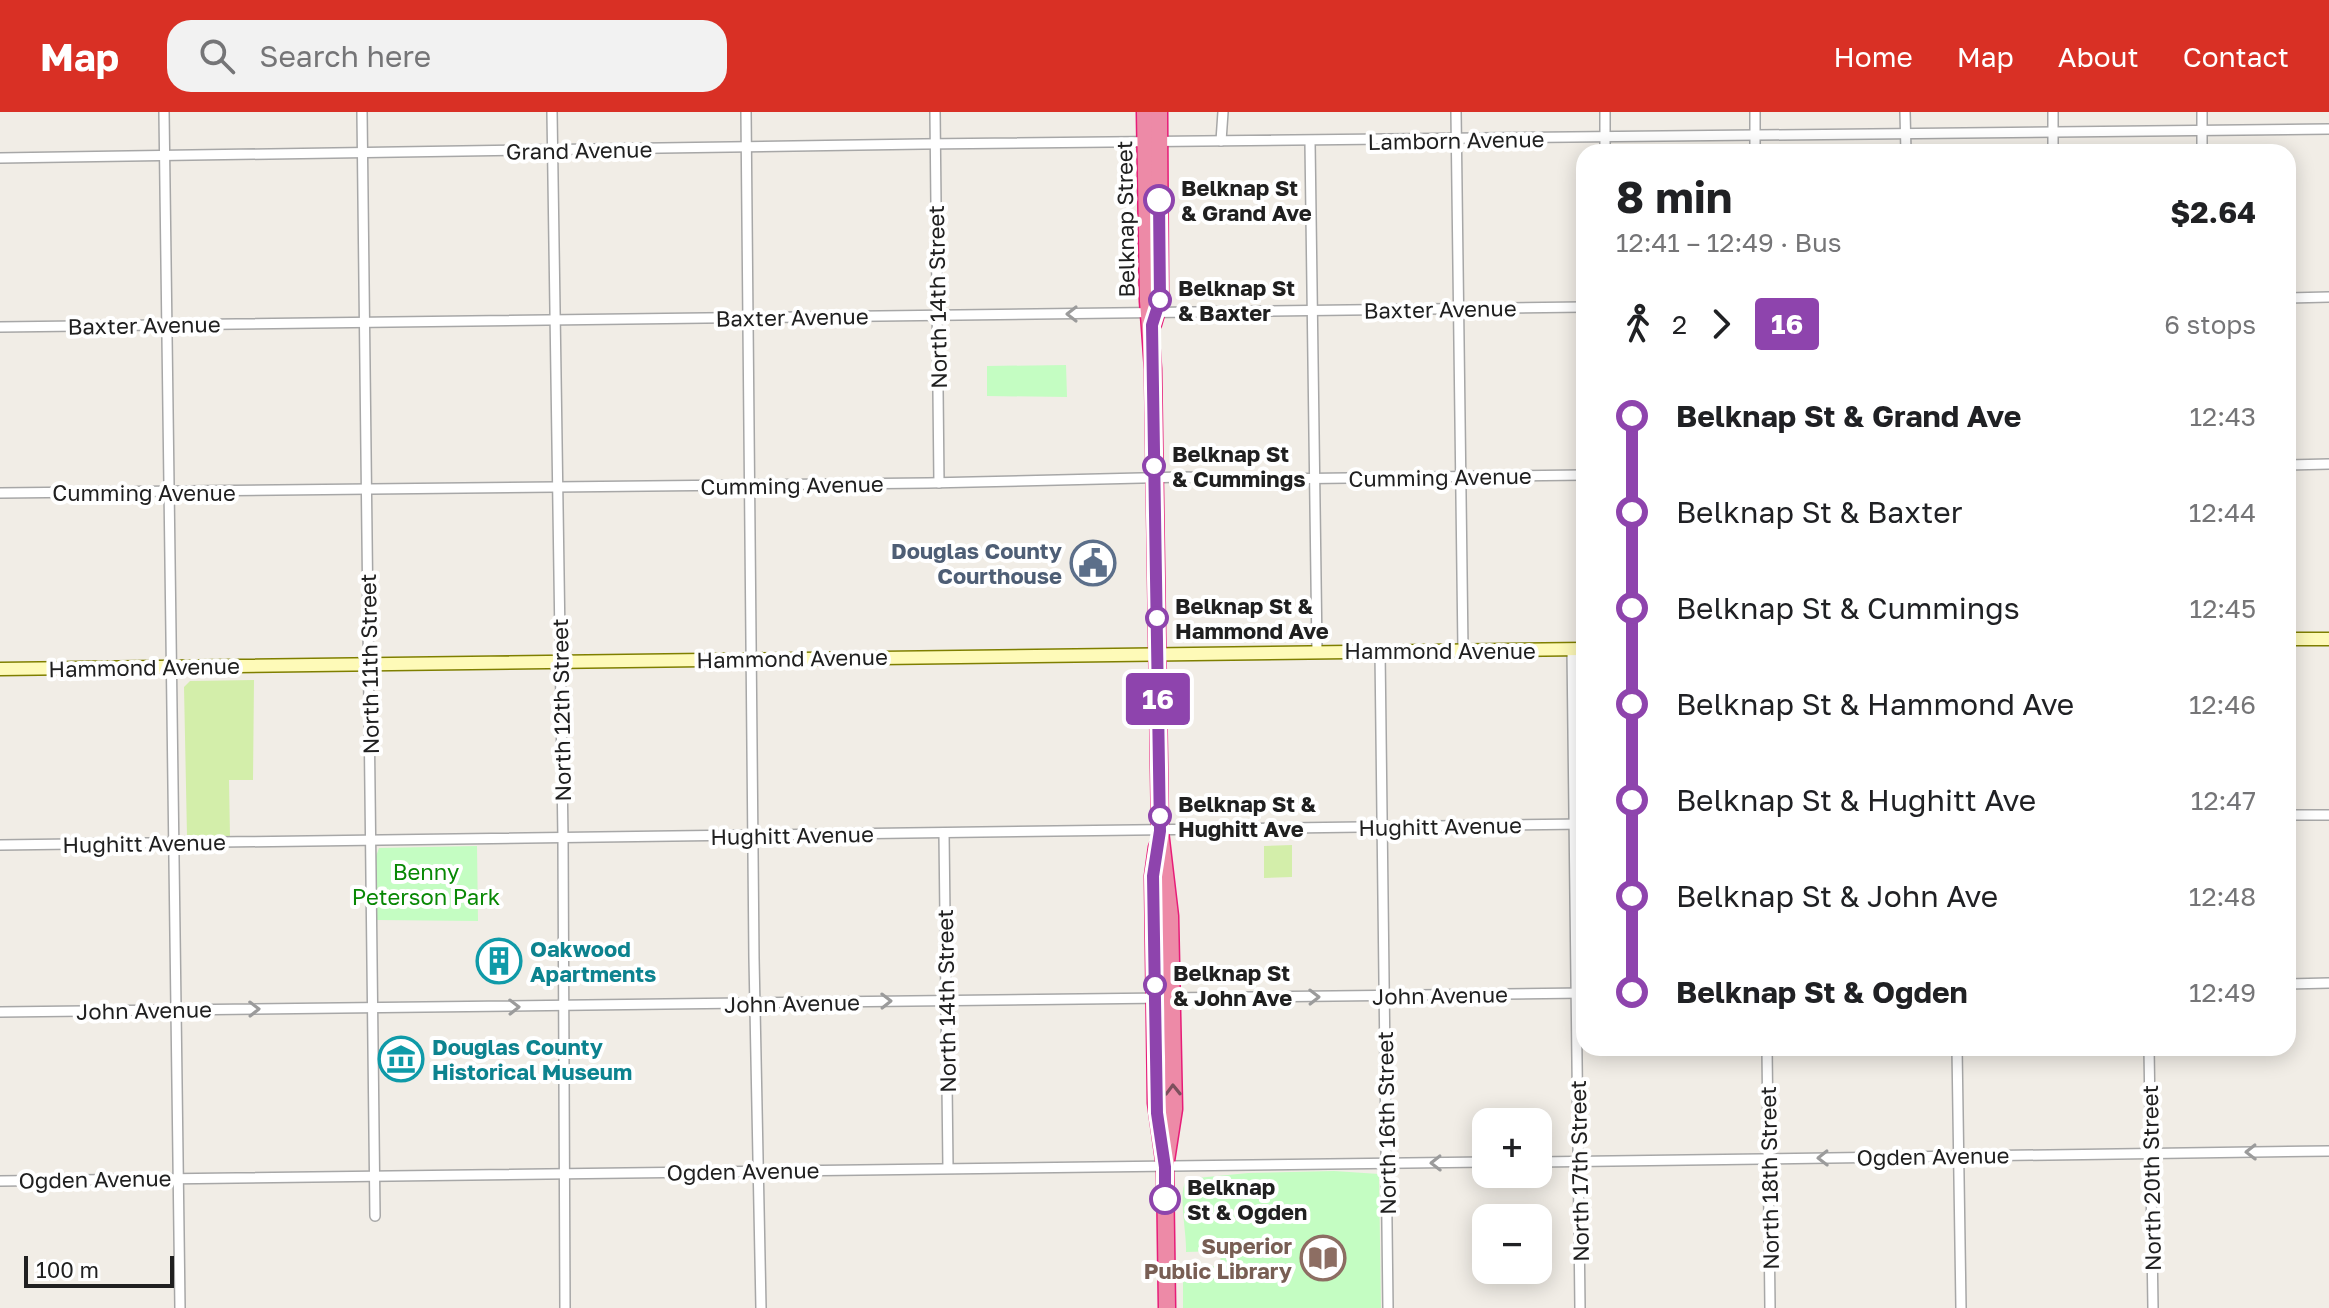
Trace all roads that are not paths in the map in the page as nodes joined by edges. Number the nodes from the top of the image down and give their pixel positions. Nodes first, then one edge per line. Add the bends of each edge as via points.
1 (164, 112) edge
2 (362, 112) edge
3 (552, 112) edge
4 (746, 112) edge
5 (935, 112) edge
6 (1145, 112) edge
7 (1159, 112) edge
8 (1223, 112) edge
9 (1456, 112) edge
10 (1605, 112) edge
11 (1755, 112) edge
12 (1905, 112) edge
13 (2053, 112) edge
14 (2202, 112) edge
15 (2329, 129) edge
16 (2202, 131) junction
17 (2053, 132) junction
18 (1906, 135) junction
19 (1755, 136) junction
20 (1605, 138) junction
21 (1456, 140) junction
22 (1221, 141) junction
23 (1152, 142) junction
24 (1310, 142) junction
25 (1605, 144) edge
26 (1755, 144) edge
27 (1906, 144) edge
28 (2053, 144) edge
29 (2202, 144) edge
30 (935, 145) junction
31 (746, 147) junction
32 (553, 151) junction
33 (362, 153) junction
34 (164, 156) junction
35 (0, 158) edge
36 (2329, 297) edge
37 (2296, 298) edge
38 (1576, 307) edge
39 (1312, 310) junction
40 (1458, 310) junction
41 (937, 315) junction
42 (1153, 317) junction
43 (747, 318) junction
44 (555, 320) junction
45 (364, 322) junction
46 (167, 325) junction
47 (0, 327) edge
48 (2329, 464) edge
49 (2296, 465) edge
50 (1576, 475) edge
51 (1461, 477) junction
52 (1154, 478) junction
53 (1314, 478) junction
54 (939, 483) junction
55 (750, 485) junction
56 (558, 487) junction
57 (368, 490) junction
58 (168, 492) junction
59 (0, 493) edge
60 (2296, 639) edge
61 (2329, 639) edge
62 (1576, 649) edge
63 (1463, 650) junction
64 (1317, 651) junction
65 (1380, 651) junction
66 (1157, 653) junction
67 (753, 659) junction
68 (559, 661) junction
69 (369, 664) junction
70 (172, 667) junction
71 (0, 669) edge
72 (2296, 815) edge
73 (2329, 815) edge
74 (1576, 824) edge
75 (1382, 827) junction
76 (1160, 831) junction
77 (944, 833) junction
78 (753, 835) junction
79 (563, 838) junction
80 (370, 840) junction
81 (174, 843) junction
82 (0, 845) edge
83 (2329, 983) edge
84 (2296, 984) edge
85 (1576, 993) edge
86 (1384, 996) junction
87 (1163, 999) junction
88 (945, 1000) junction
89 (755, 1004) junction
90 (564, 1006) junction
91 (372, 1008) junction
92 (176, 1010) junction
93 (0, 1012) edge
94 (1580, 1056) edge
95 (1767, 1056) edge
96 (1957, 1056) edge
97 (2149, 1056) edge
98 (2329, 1151) edge
99 (2151, 1154) junction
100 (1959, 1156) junction
101 (1769, 1158) junction
102 (1578, 1161) junction
103 (1472, 1162) edge
104 (1552, 1162) edge
105 (1387, 1164) junction
106 (1165, 1167) junction
107 (948, 1168) junction
108 (759, 1171) junction
109 (565, 1174) junction
110 (374, 1176) junction
111 (178, 1178) junction
112 (0, 1181) edge
113 (375, 1216) dead end
114 (180, 1308) edge
115 (565, 1308) edge
116 (761, 1308) edge
117 (1167, 1308) edge
118 (1388, 1308) edge
119 (1580, 1308) edge
120 (1770, 1308) edge
121 (1961, 1308) edge
122 (2153, 1308) edge

1 - 34 street
2 - 33 street, North 11th Street
3 - 32 street, North 12th Street
4 - 31 street
5 - 30 street, North 14th Street
6 - 23 highway, Belknap Street
7 - 23 highway, Belknap Street
8 - 22 street
9 - 21 street
10 - 20 street
11 - 19 street
12 - 18 street
13 - 17 street
14 - 16 street
15 - 16 street, Lamborn Avenue
16 - 17 street, Lamborn Avenue
16 - 29 street
17 - 18 street, Lamborn Avenue
17 - 28 street
18 - 19 street, Lamborn Avenue
18 - 27 street
19 - 20 street, Lamborn Avenue
19 - 26 street
20 - 21 street, Lamborn Avenue
20 - 25 street
21 - 24 street, Lamborn Avenue
21 - 40 street
22 - 23 street, Lamborn Avenue
22 - 24 street, Lamborn Avenue
23 - 30 street, Grand Avenue
23 - 42 highway, Belknap Street via 1160,300
24 - 39 street
30 - 31 street, Grand Avenue
30 - 41 street, North 14th Street
31 - 32 street, Grand Avenue
31 - 43 street
32 - 33 street, Grand Avenue
32 - 44 street, North 12th Street
33 - 34 street, Grand Avenue
33 - 45 street, North 11th Street
34 - 35 street, Grand Avenue
34 - 46 street
36 - 37 street
38 - 40 street, Baxter Avenue
39 - 40 street, Baxter Avenue
39 - 42 street, Baxter Avenue
39 - 53 street
40 - 51 street
42 -> 41 street, Baxter Avenue
41 - 43 street, Baxter Avenue
41 - 54 street, North 14th Street
42 - 52 highway, Belknap Street
43 - 44 street, Baxter Avenue
43 - 55 street
44 - 45 street, Baxter Avenue
44 - 56 street, North 12th Street
45 - 46 street, Baxter Avenue
45 - 57 street, North 11th Street
46 - 47 street, Baxter Avenue
46 - 58 street
48 - 49 street
50 - 51 street, Cumming Avenue
51 - 53 street, Cumming Avenue
51 - 63 street
52 - 53 street, Cumming Avenue
52 - 54 street, Cumming Avenue
52 - 66 highway, Belknap Street
53 - 64 street
54 - 55 street, Cumming Avenue
55 - 56 street, Cumming Avenue
55 - 67 street
56 - 57 street, Cumming Avenue
56 - 68 street, North 12th Street
57 - 58 street, Cumming Avenue
57 - 69 street, North 11th Street
58 - 59 street, Cumming Avenue
58 - 70 street
60 - 61 street
62 - 63 street, Hammond Avenue
63 - 65 street, Hammond Avenue
64 - 65 street, Hammond Avenue
64 - 66 street, Hammond Avenue
65 - 75 street, North 16th Street
66 - 67 street, Hammond Avenue
66 - 76 highway, Belknap Street
67 - 68 street, Hammond Avenue
67 - 78 street
68 - 69 street, Hammond Avenue
68 - 79 street, North 12th Street
69 - 70 street, Hammond Avenue
69 - 80 street, North 11th Street
70 - 71 street, Hammond Avenue
70 - 81 street
72 - 73 street
74 - 75 street, Hughitt Avenue
75 - 76 street, Hughitt Avenue
75 - 86 street, North 16th Street
76 - 77 street, Hughitt Avenue
76 - 87 highway, Belknap Street via 1170,907
77 - 78 street, Hughitt Avenue
77 - 88 street, North 14th Street
78 - 79 street, Hughitt Avenue
78 - 89 street
79 - 80 street, Hughitt Avenue
79 - 90 street, North 12th Street
80 - 81 street, Hughitt Avenue
80 - 91 street, North 11th Street
81 - 82 street, Hughitt Avenue
81 - 92 street
83 - 84 street
85 - 86 street, John Avenue
87 -> 86 street, John Avenue
86 - 105 street, North 16th Street
87 - 88 street, John Avenue
87 - 106 highway, Belknap Street via 1174,1109
89 -> 88 street, John Avenue
88 - 107 street, North 14th Street
89 - 90 street, John Avenue
89 - 108 street
91 -> 90 street, John Avenue
90 - 109 street, North 12th Street
92 -> 91 street, John Avenue
91 - 110 street, North 11th Street
92 - 93 street, John Avenue
92 - 111 street
94 - 102 street, North 17th Street
95 - 101 street, North 18th Street
96 - 100 street
97 - 99 street, North 20th Street
98 -> 99 street, Ogden Avenue
99 - 100 street, Ogden Avenue
99 - 122 street, North 20th Street
100 -> 101 street, Ogden Avenue
100 - 121 street
101 - 102 street, Ogden Avenue
101 - 120 street, North 18th Street
102 - 104 street, Ogden Avenue
102 - 119 street, North 17th Street
103 -> 105 street, Ogden Avenue
105 - 106 street, Ogden Avenue
105 - 118 street, North 16th Street
106 - 107 street, Ogden Avenue
106 - 117 highway, Belknap Street
107 - 108 street, Ogden Avenue
108 - 109 street, Ogden Avenue
108 - 116 street
109 - 110 street, Ogden Avenue
109 - 115 street, North 12th Street
110 - 111 street, Ogden Avenue
110 - 113 street, North 11th Street
111 - 112 street, Ogden Avenue
111 - 114 street

